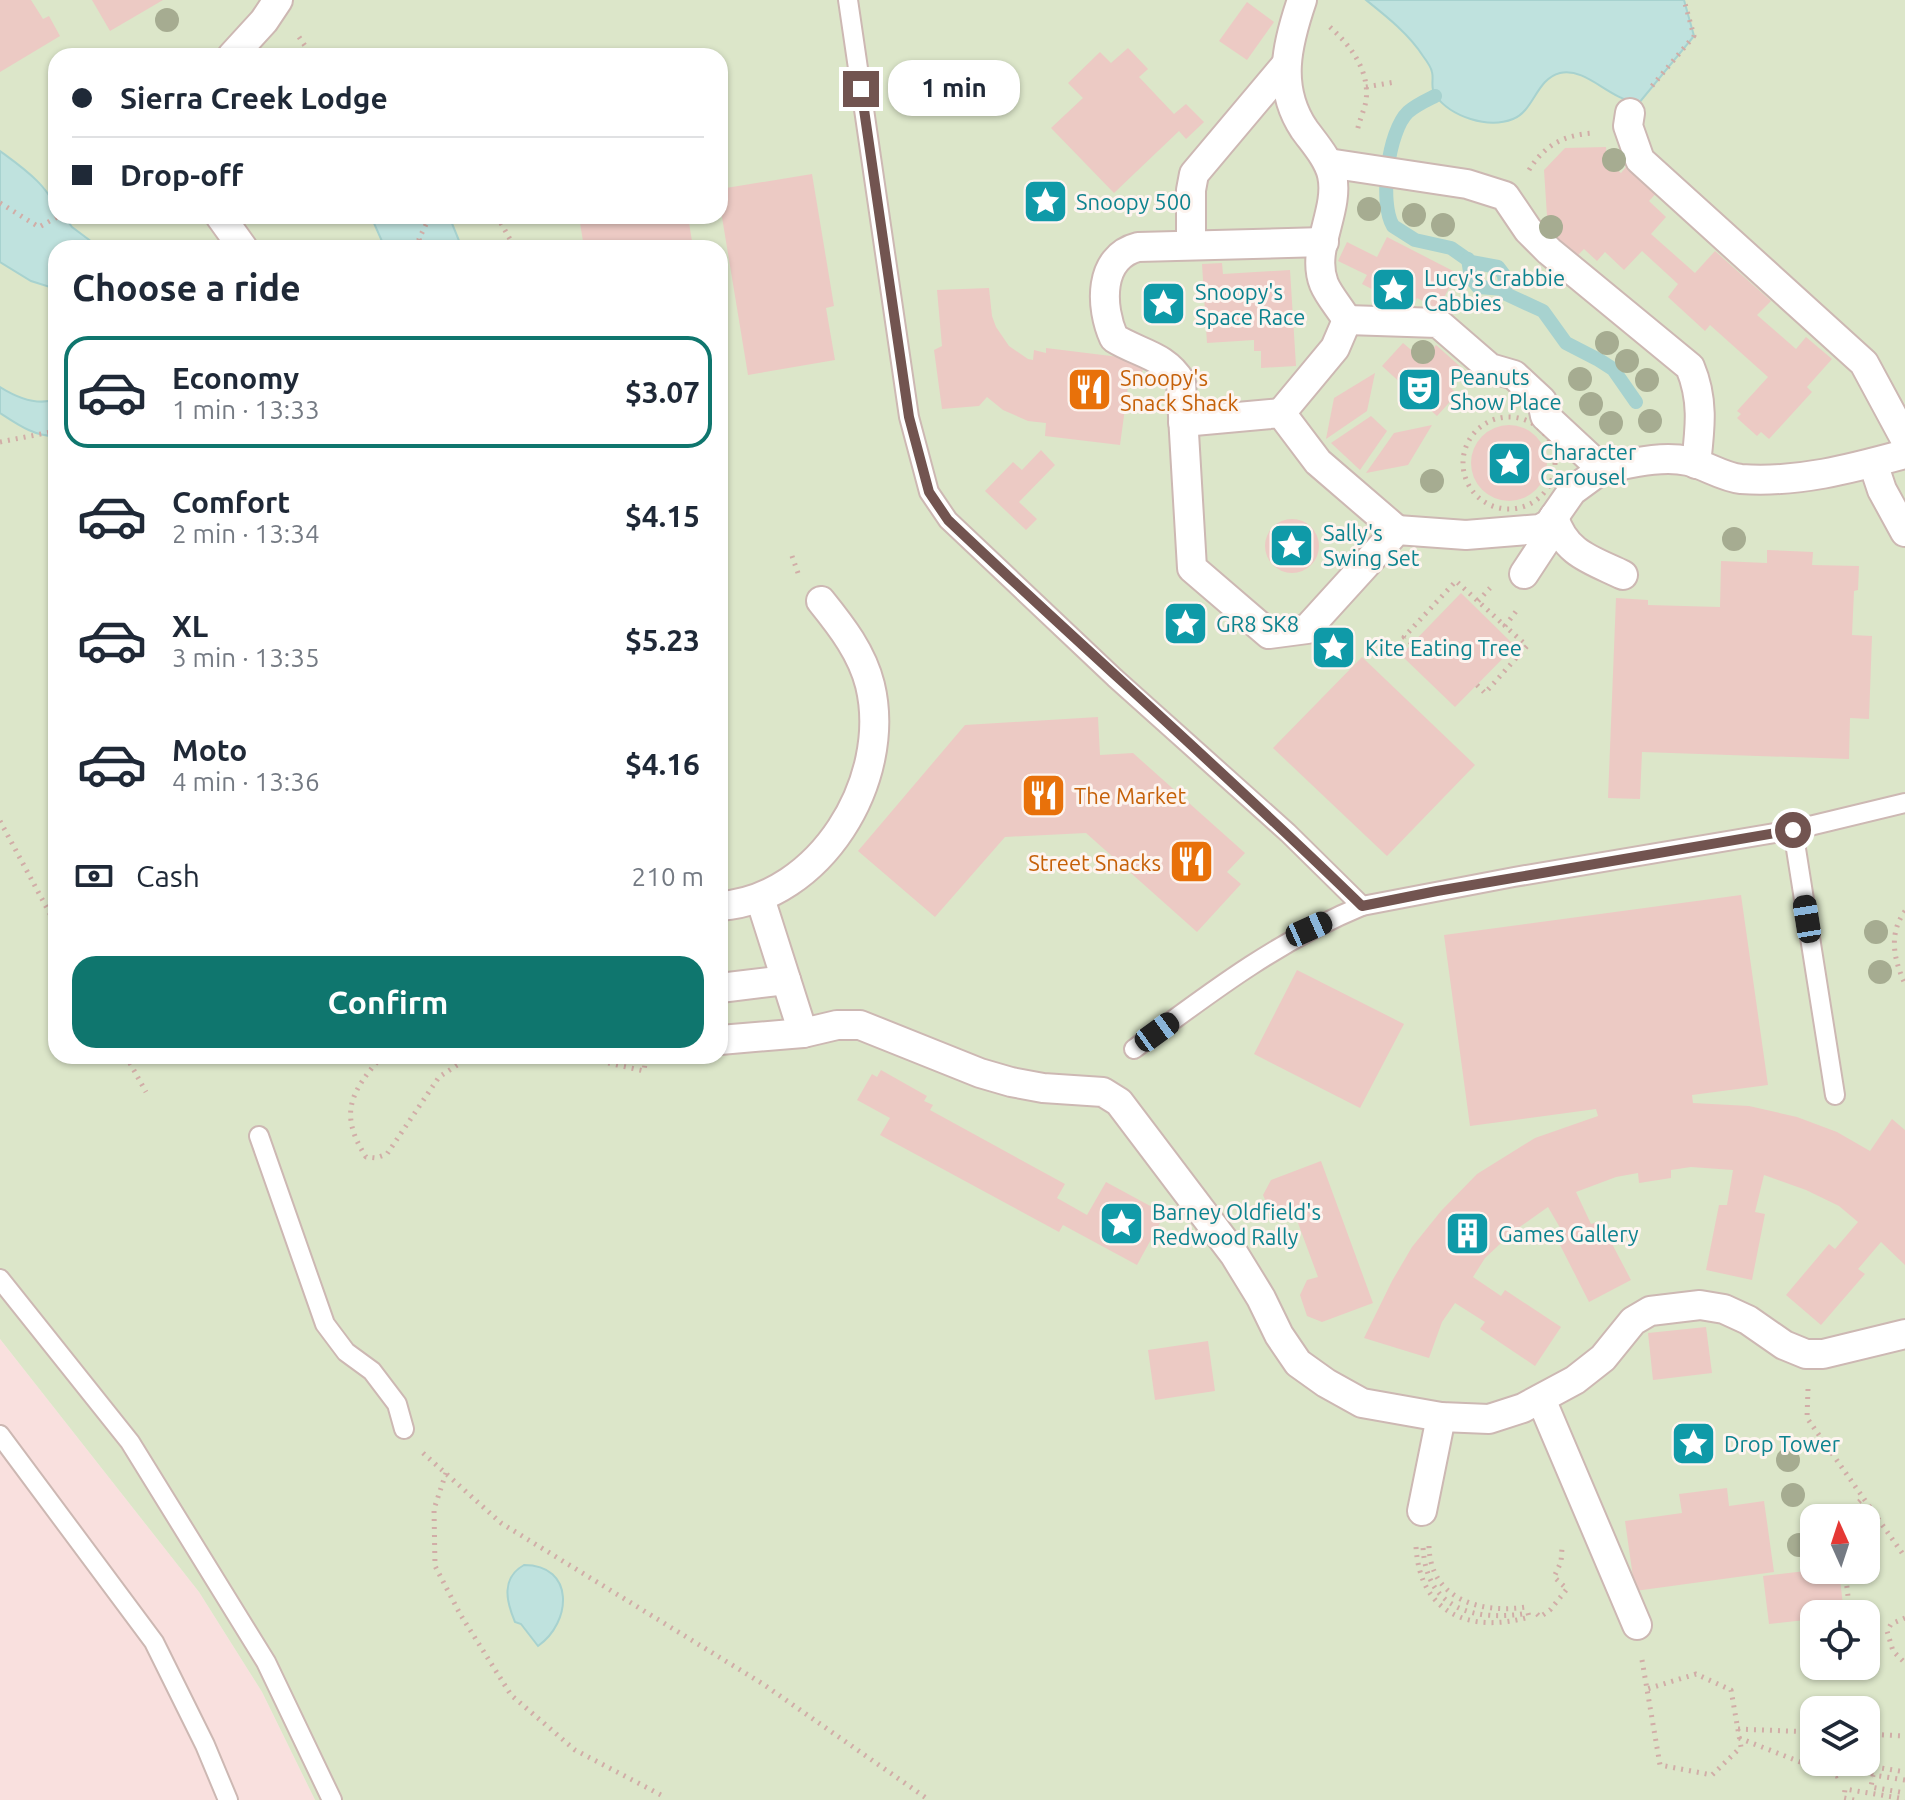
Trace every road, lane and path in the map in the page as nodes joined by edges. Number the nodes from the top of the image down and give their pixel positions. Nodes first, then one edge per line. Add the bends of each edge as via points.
1 (278, 0) edge
2 (848, 0) edge
3 (1684, 0) edge
4 (1300, 3) edge
5 (239, 48) edge
6 (1284, 67) junction
7 (1395, 82) dead end
8 (1366, 87) junction
9 (1630, 113) junction
10 (1349, 166) junction
11 (1505, 196) junction
12 (0, 203) edge
13 (48, 222) edge
14 (1324, 242) junction
15 (1191, 245) junction
16 (1347, 320) junction
17 (1281, 413) junction
18 (1183, 422) junction
19 (48, 433) edge
20 (1905, 439) edge
21 (0, 442) edge
22 (1905, 454) edge
23 (1873, 463) junction
24 (1696, 464) junction
25 (1602, 469) junction
26 (1551, 484) joint
27 (1554, 517) junction
28 (1397, 530) junction
29 (1905, 532) edge
30 (1524, 574) joint
31 (1623, 575) dead end
32 (821, 601) dead end
33 (1505, 626) junction
34 (1411, 643) dead end
35 (1477, 685) dead end
36 (1904, 805) edge
37 (0, 821) edge
38 (1793, 830) junction
39 (760, 898) junction
40 (728, 904) edge
41 (1362, 906) junction
42 (48, 910) edge
43 (1905, 911) edge
44 (786, 980) junction
45 (1905, 984) edge
46 (728, 987) edge
47 (803, 1033) junction
48 (728, 1039) edge
49 (1134, 1049) dead end
50 (130, 1064) edge
51 (375, 1064) edge
52 (459, 1064) edge
53 (613, 1064) edge
54 (645, 1064) edge
55 (146, 1092) dead end
56 (1835, 1095) dead end
57 (259, 1136) dead end
58 (0, 1279) edge
59 (1905, 1334) edge
60 (1806, 1354) junction
61 (1541, 1399) junction
62 (1441, 1417) junction
63 (404, 1429) joint
64 (0, 1435) edge
65 (446, 1473) junction
66 (1863, 1498) junction
67 (1856, 1504) edge
68 (1422, 1511) joint
69 (1562, 1536) dead end
70 (1905, 1557) edge
71 (1526, 1607) dead end
72 (1537, 1614) dead end
73 (1905, 1618) edge
74 (1637, 1625) dead end
75 (1905, 1663) edge
76 (1738, 1729) junction
77 (1800, 1731) edge
78 (1880, 1735) edge
79 (1905, 1736) edge
80 (1739, 1738) junction
81 (1905, 1772) edge
82 (1905, 1780) edge
83 (1905, 1793) edge
84 (663, 1796) dead end
85 (1905, 1799) edge
86 (228, 1800) edge
87 (332, 1800) edge
88 (929, 1800) edge
89 (1854, 1800) edge

1 - 5 street
2 - 41 lane via 909,417 929,492 948,520
3 - 9 path via 1694,36
4 - 6 street
4 - 8 path via 1345,42
6 - 10 street via 1297,118
6 - 15 street via 1194,174
7 - 8 path
8 - 10 path
9 - 11 path via 1611,129 1554,143
9 - 20 street via 1628,126 1640,160 1864,363
10 - 11 street via 1467,184
10 - 14 street via 1333,191
11 - 24 street via 1549,251 1690,367 1701,406
12 - 13 path via 39,227
14 - 15 street
14 - 16 street via 1321,274
15 - 18 street via 1126,250 1110,268 1105,301 1114,338 1172,368 1181,382
16 - 17 street via 1335,348
16 - 25 street via 1438,323 1490,368 1514,375 1542,401 1545,416
17 - 18 street
17 - 28 street via 1318,462
18 - 28 street via 1192,568 1269,634 1307,629
19 - 21 path
22 - 23 street
23 - 24 street via 1819,476 1765,480 1736,478
23 - 29 street
24 - 25 street via 1668,459
25 - 27 street via 1572,491
26 - 26 path via 1517,509 1489,504 1469,485 1463,456 1468,443 1488,422 1529,422 1541,430 1555,455
27 - 28 street via 1540,529 1515,532
27 - 30 street
27 - 31 street via 1570,546
30 - 33 path via 1525,600
32 - 39 street via 861,659 870,685 873,727 866,772 852,807 812,865
33 - 34 path via 1456,581 1404,637
33 - 35 path via 1527,646 1485,693
36 - 38 lane
37 - 42 path
38 - 41 lane
38 - 56 lane
39 - 40 street
39 - 44 street
41 - 49 lane via 1261,957
43 - 45 path via 1894,941
44 - 46 street
44 - 47 street
47 - 48 street
47 - 62 street via 860,1025 1011,1082 1103,1092 1134,1120 1234,1254 1298,1363 1362,1403
50 - 55 path
51 - 52 path via 359,1083 350,1106 356,1142 366,1157 376,1158 387,1154 439,1077
53 - 54 path via 644,1071
57 - 63 lane via 325,1324 397,1404
58 - 87 lane via 130,1442 266,1662
59 - 60 street
60 - 61 street via 1724,1309 1700,1305 1650,1311 1633,1321 1603,1358
60 - 66 path via 1807,1418
61 - 62 street via 1489,1419
61 - 74 street
62 - 68 street
63 - 65 path
64 - 86 lane via 154,1642
65 - 84 path via 434,1509 435,1566 511,1695 575,1750
65 - 88 path via 501,1523 763,1684
66 - 67 path
66 - 70 path
68 - 71 path via 1417,1561 1438,1605 1456,1617 1480,1622 1529,1617 1480,1616 1441,1596 1428,1574 1426,1541 1437,1577 1455,1597 1483,1609
69 - 72 path via 1554,1577 1567,1589 1550,1610
73 - 75 path via 1887,1631 1893,1651
76 - 77 path
76 - 80 path
76 - 80 path via 1731,1690 1696,1674 1647,1689 1660,1765 1712,1775 1741,1747
78 - 79 path
80 - 81 path via 1836,1776 1869,1766
82 - 83 path via 1873,1775 1871,1787
85 - 89 path via 1845,1789 1844,1798

